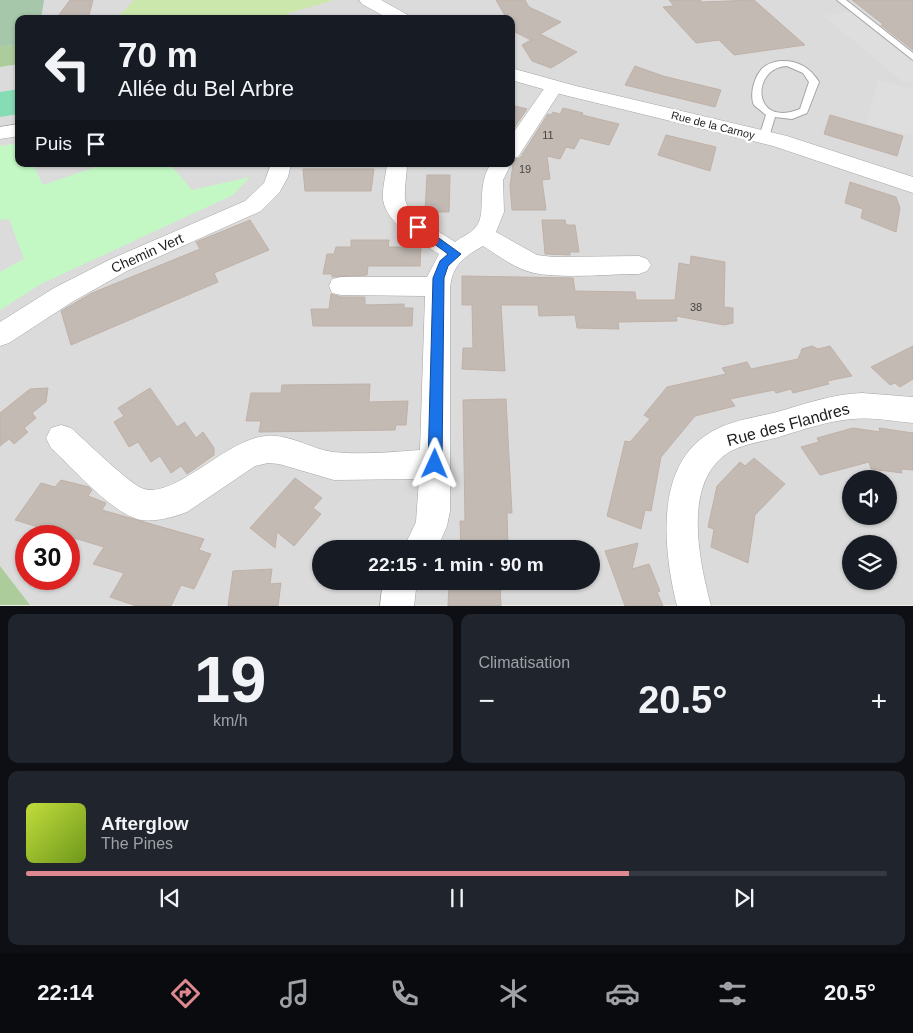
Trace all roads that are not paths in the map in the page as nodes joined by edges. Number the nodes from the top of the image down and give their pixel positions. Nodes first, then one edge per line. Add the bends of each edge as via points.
1 (368, 0) edge
2 (841, 0) edge
3 (395, 15) edge
4 (913, 57) edge
5 (515, 75) edge
6 (554, 87) junction
7 (771, 114) junction
8 (15, 131) edge
9 (0, 133) edge
10 (764, 137) junction
11 (515, 142) edge
12 (280, 167) edge
13 (398, 167) edge
14 (499, 167) edge
15 (913, 184) edge
16 (483, 235) junction
17 (455, 254) junction
18 (639, 265) dead end
19 (341, 286) dead end
20 (438, 287) junction
21 (0, 335) edge
22 (913, 410) edge
23 (61, 438) dead end
24 (435, 464) junction
25 (424, 540) edge
26 (694, 606) edge

1 - 3 street
2 - 4 lane
5 - 6 street, Rue de la Carnoy
6 - 10 street, Rue de la Carnoy
6 - 11 street
7 - 7 lane via 792,116 804,111 814,82 810,74 800,67 785,64 763,73 756,102 758,107
7 - 10 lane
8 - 9 street
10 - 15 street, Rue de la Carnoy
12 - 21 street, Chemin Vert via 265,197 253,206 119,265 63,295
13 - 17 street via 397,209
14 - 16 street via 492,177 493,213
16 - 17 street
16 - 18 street via 534,264
17 - 20 street via 443,264
19 - 20 street
20 - 24 street
22 - 26 street, Rue des Flandres via 860,406 841,408 724,440 706,453 693,472 683,518 682,556
23 - 24 street via 124,495 149,505 176,501 244,456 264,449 284,451 331,466
24 - 25 street via 434,511

